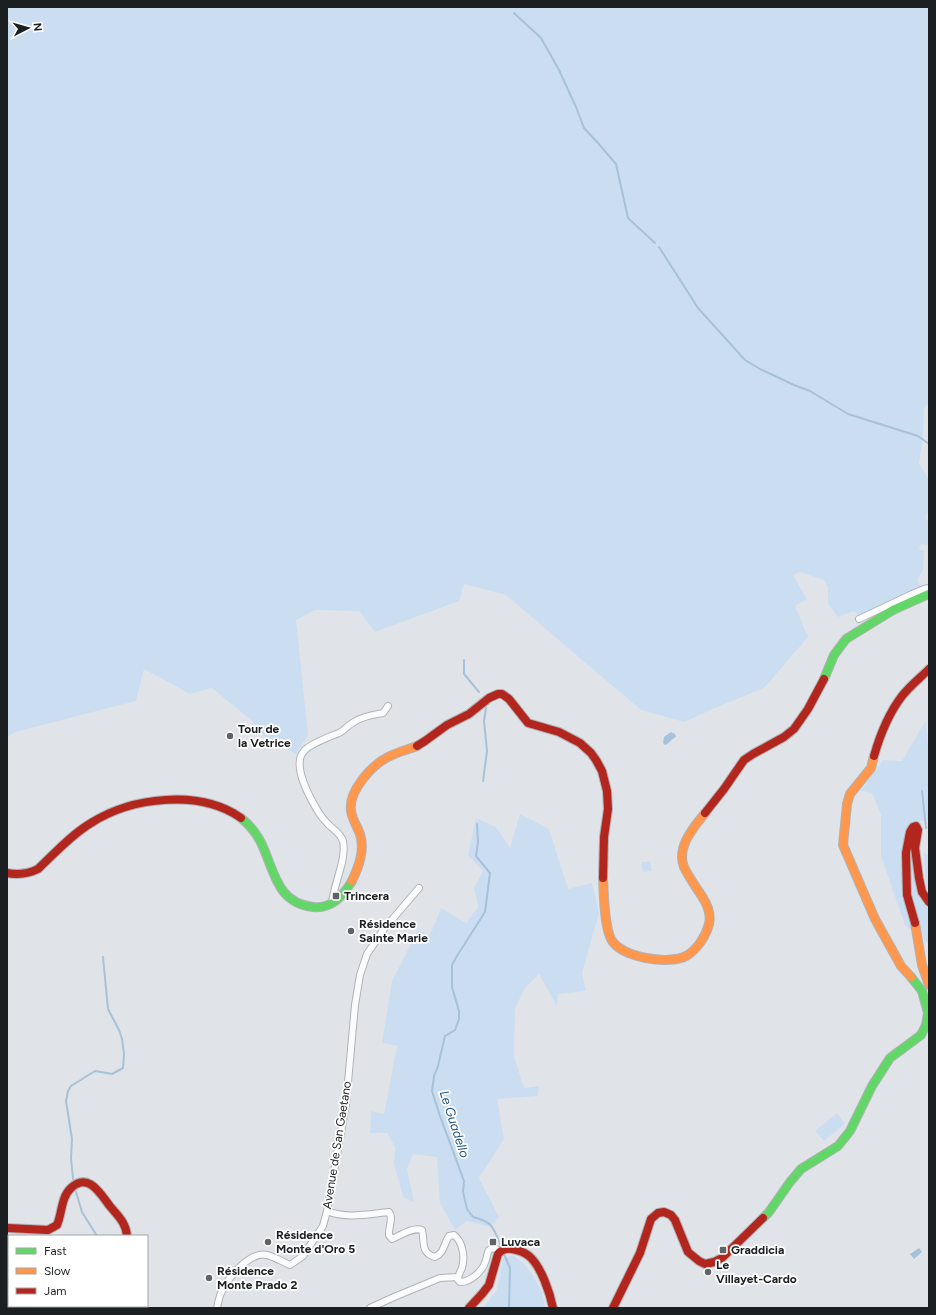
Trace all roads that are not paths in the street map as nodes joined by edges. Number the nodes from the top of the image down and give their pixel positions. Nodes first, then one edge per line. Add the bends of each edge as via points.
1 (929, 588) edge
2 (929, 594) edge
3 (859, 619) dead end
4 (929, 669) edge
5 (388, 706) dead end
6 (7, 873) edge
7 (419, 888) dead end
8 (929, 902) edge
9 (332, 904) junction
10 (929, 986) edge
11 (925, 1036) edge
12 (327, 1211) junction
13 (7, 1228) edge
14 (127, 1235) edge
15 (500, 1251) junction
16 (458, 1277) junction
17 (217, 1308) edge
18 (370, 1308) edge
19 (469, 1308) edge
20 (553, 1308) edge
21 (613, 1308) edge

1 - 3 street
2 - 9 street via 878,618 845,640 834,654 821,686 800,722 790,734 750,755 743,762 690,832 684,848 683,863 707,904 710,921 708,932 695,950 686,957 674,960 636,956 617,946 611,938 604,886 607,787 600,768 590,750 577,740 526,722 502,694 488,698 422,743 378,763 354,790 350,813 362,839 363,852 352,879 337,901
4 - 11 street via 893,709 878,741 871,768 849,798 844,838 851,865 875,919 901,966 922,991 928,1013
5 - 9 street via 383,713 362,717 342,732 304,750 300,758 299,766 308,792 326,823 340,834 343,842 339,876 332,895
6 - 9 street via 14,875 38,869 89,824 111,813 175,799 202,801 234,814 250,825 259,838 276,883 296,903 311,907
7 - 12 street, Avenue de San Gaetano via 384,929 367,954 360,975 346,1104
8 - 10 street via 922,892 919,878 915,848 918,830 916,826 910,832 906,853 907,895
11 - 21 street via 890,1058 872,1086 850,1131 838,1146 801,1169 769,1212 722,1258 706,1264 698,1261 688,1252 671,1215 664,1212 651,1218 640,1253
12 - 16 street via 350,1216 389,1212 392,1217 388,1235 392,1239 414,1230 422,1230 425,1251 434,1257 443,1250 449,1236 454,1235 461,1244 464,1259
12 - 17 street, Avenue de San Gaetano via 323,1226 303,1256 290,1265 266,1255 257,1255 244,1263 224,1286
13 - 14 street via 48,1230 56,1226 66,1194 79,1183 85,1182 98,1190 124,1222
15 - 16 street via 495,1248 488,1251 486,1262 478,1274 465,1282 460,1282
15 - 19 street via 490,1285
15 - 20 street via 506,1248 518,1250 530,1257 552,1298
16 - 18 street via 440,1278

